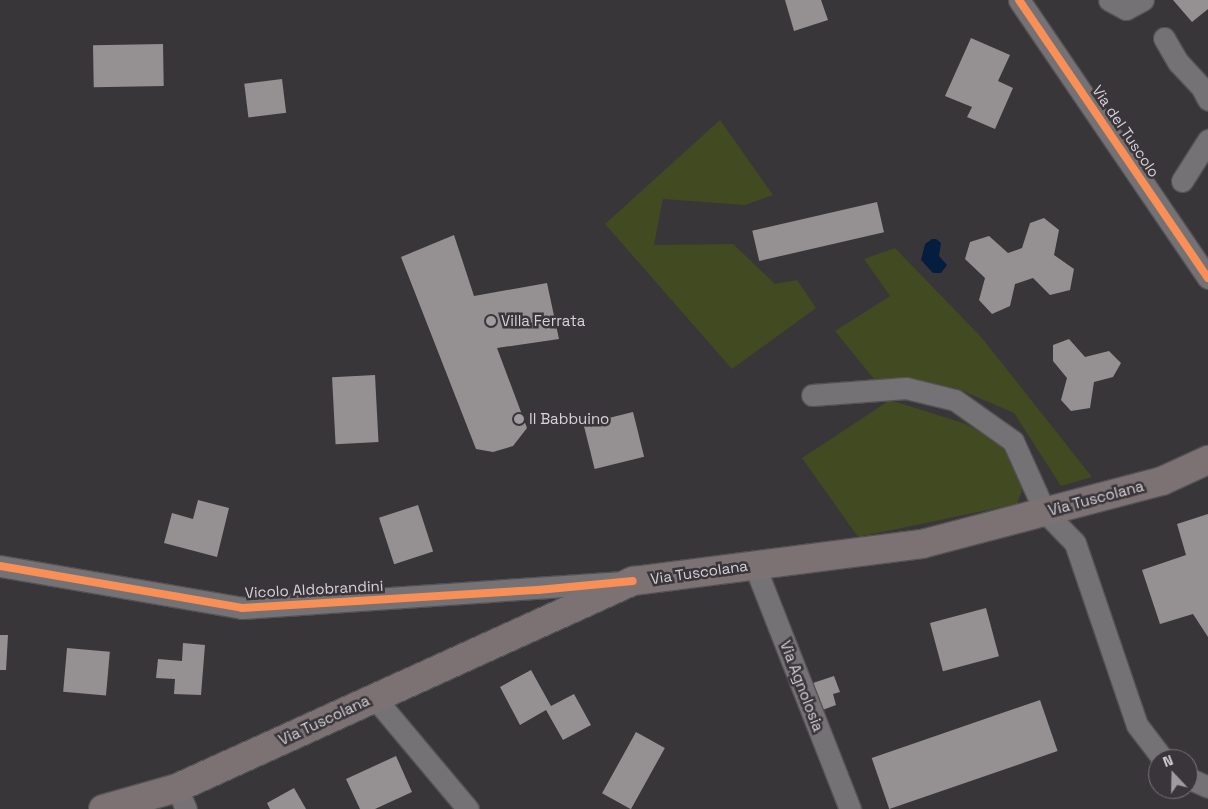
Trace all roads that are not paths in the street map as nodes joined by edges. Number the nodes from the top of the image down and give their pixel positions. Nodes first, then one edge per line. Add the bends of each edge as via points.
1 (1020, 0) edge
2 (1109, 0) edge
3 (1143, 0) edge
4 (1164, 38) dead end
5 (1208, 100) edge
6 (1208, 140) edge
7 (1182, 181) dead end
8 (1208, 278) edge
9 (812, 395) dead end
10 (1208, 460) edge
11 (1044, 512) junction
12 (754, 564) junction
13 (0, 566) edge
14 (633, 581) junction
15 (538, 590) junction
16 (553, 615) junction
17 (374, 697) junction
18 (1156, 749) edge
19 (182, 798) edge
20 (103, 809) edge
21 (468, 809) edge
22 (850, 809) edge

1 - 8 street, Via del Tuscolo
2 - 3 street via 1126,9
4 - 5 street
6 - 7 street
9 - 11 street via 906,388 956,400 1013,441
10 - 11 main road, Via Tuscolana via 1162,481
11 - 12 main road, Via Tuscolana via 922,544
11 - 18 street via 1075,543 1138,724
12 - 14 main road, Via Tuscolana
12 - 22 street, Via Agnolosia
13 - 15 street, Vicolo Aldobrandini via 242,608
14 - 15 street, Vicolo Aldobrandini
14 - 16 main road, Via Tuscolana
15 - 16 street
16 - 17 main road, Via Tuscolana
17 - 19 main road, Via Tuscolana
17 - 21 street
19 - 20 main road, Via Tuscolana

